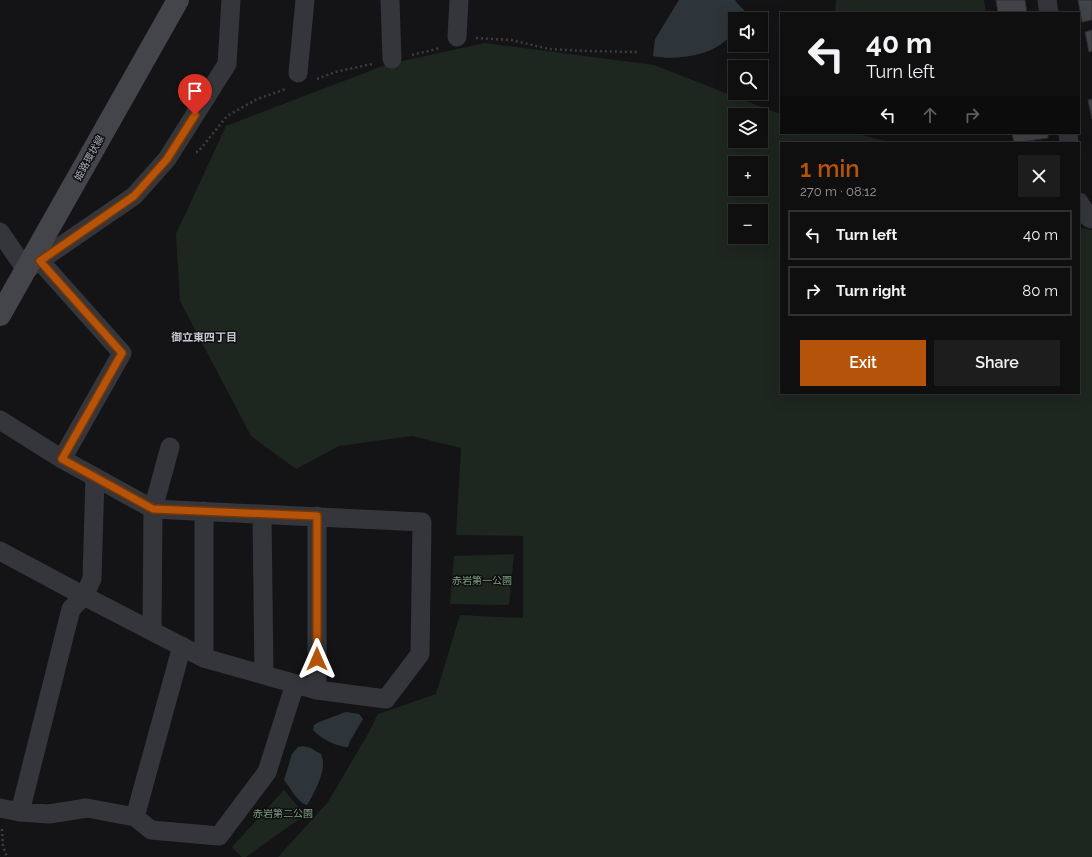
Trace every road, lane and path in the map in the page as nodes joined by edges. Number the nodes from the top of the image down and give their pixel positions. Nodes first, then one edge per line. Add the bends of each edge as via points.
1 (178, 0) edge
2 (231, 0) edge
3 (305, 0) edge
4 (390, 0) edge
5 (458, 0) edge
6 (1047, 0) edge
7 (1049, 12) edge
8 (457, 37) dead end
9 (392, 59) dead end
10 (298, 73) dead end
11 (1080, 204) edge
12 (1092, 219) edge
13 (0, 232) edge
14 (33, 265) junction
15 (0, 315) edge
16 (0, 420) edge
17 (170, 447) dead end
18 (62, 459) junction
19 (95, 476) junction
20 (153, 509) junction
21 (204, 511) junction
22 (262, 514) junction
23 (317, 516) junction
24 (0, 551) edge
25 (84, 596) junction
26 (152, 631) junction
27 (182, 646) junction
28 (204, 658) junction
29 (264, 675) junction
30 (295, 684) junction
31 (317, 690) junction
32 (0, 808) edge
33 (20, 812) junction
34 (135, 817) junction
35 (7, 857) edge

1 - 14 main road, 姫路環状線
2 - 14 street via 227,64 167,159 134,196
3 - 10 street
4 - 9 street
5 - 8 street
6 - 7 street
11 - 12 street
13 - 14 street
14 - 15 main road, 姫路環状線
14 - 18 street via 122,353
16 - 18 street
17 - 20 street
18 - 19 street
19 - 20 street
19 - 25 street via 92,579
20 - 21 street
20 - 26 street
21 - 22 street
21 - 28 street
22 - 23 street
22 - 29 street
23 - 31 street
23 - 31 street via 422,522 420,654 386,699
24 - 25 street
25 - 26 street
25 - 33 street via 71,609
26 - 27 street
27 - 28 street
27 - 34 street
28 - 29 street
29 - 30 street
30 - 31 street
30 - 34 street via 267,772 219,836 150,830
32 - 33 street
32 - 35 path via 3,846
33 - 34 street via 49,814 87,808

